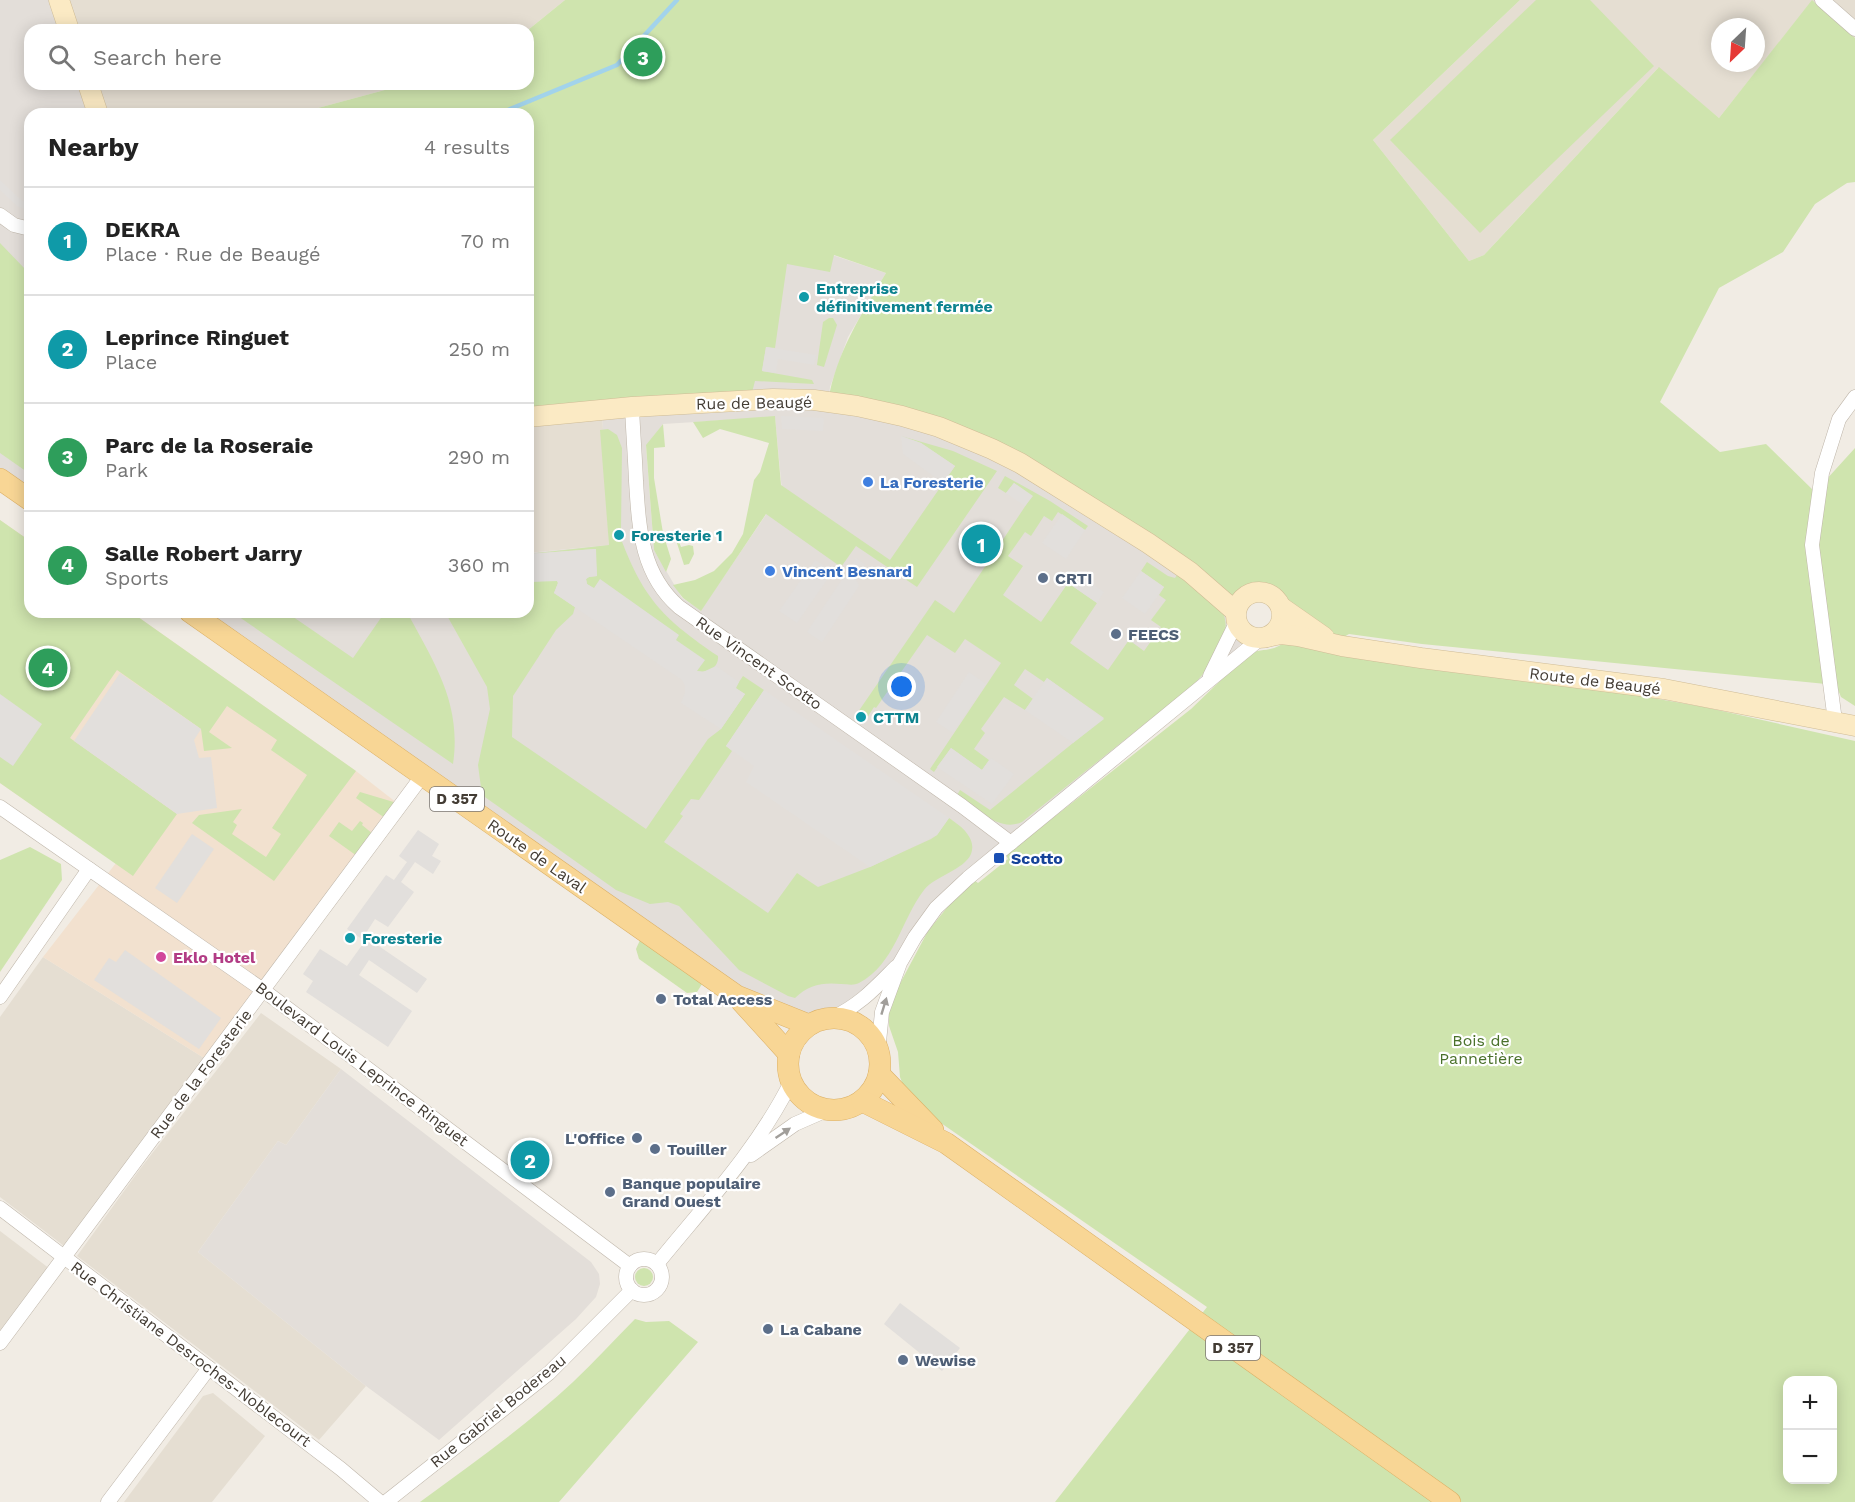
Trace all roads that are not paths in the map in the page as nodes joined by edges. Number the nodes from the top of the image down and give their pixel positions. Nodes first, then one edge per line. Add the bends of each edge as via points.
1 (59, 0) edge
2 (1822, 0) edge
3 (67, 24) edge
4 (1855, 30) edge
5 (90, 90) edge
6 (96, 108) edge
7 (0, 215) edge
8 (24, 228) edge
9 (1855, 397) edge
10 (632, 407) junction
11 (534, 416) edge
12 (0, 479) edge
13 (24, 496) edge
14 (1190, 572) junction
15 (1253, 592) junction
16 (1281, 607) junction
17 (1236, 616) junction
18 (199, 618) edge
19 (1264, 637) junction
20 (1334, 644) junction
21 (1205, 685) junction
22 (1835, 721) junction
23 (1855, 726) edge
24 (423, 775) junction
25 (0, 807) edge
26 (1011, 843) junction
27 (89, 870) junction
28 (900, 963) junction
29 (263, 990) junction
30 (737, 996) junction
31 (0, 997) edge
32 (832, 1018) junction
33 (809, 1025) junction
34 (878, 1052) junction
35 (789, 1054) junction
36 (879, 1074) junction
37 (791, 1082) junction
38 (862, 1101) junction
39 (827, 1110) junction
40 (946, 1143) junction
41 (741, 1161) junction
42 (0, 1208) edge
43 (64, 1257) junction
44 (657, 1264) junction
45 (630, 1266) junction
46 (632, 1290) junction
47 (0, 1343) edge
48 (209, 1368) junction
49 (108, 1502) edge
50 (380, 1502) edge
51 (386, 1502) edge
52 (1450, 1502) edge

1 - 3 street
2 - 4 street
5 - 6 street
7 - 8 street
9 - 22 street via 1839,419 1822,472 1812,546
10 - 11 street, Rue de Beaugé
10 - 14 street, Rue de Beaugé via 814,400 896,414 993,448
10 - 26 street, Rue Vincent Scotto via 641,541 648,564 669,598
12 - 13 main road
14 - 15 street, Rue de Beaugé via 1223,586
14 - 17 street, Rue de Beaugé
15 - 16 street, Rue de Beaugé via 1267,592
15 - 17 street via 1241,600
16 - 19 street via 1279,626
16 - 20 street, Route de Beaugé
17 - 19 street, Rue de Beaugé via 1247,634
17 - 21 street
18 - 24 main road, Route de Laval / D 357
19 - 20 street, Route de Beaugé via 1281,634
19 - 21 street
20 - 22 street, Route de Beaugé via 1664,689
21 - 26 street
22 - 23 street, Route de Beaugé
24 - 29 street, Rue de la Foresterie
24 - 30 main road, Route de Laval / D 357
25 - 27 street, Boulevard Louis Leprince Ringuet
26 - 28 street via 936,908
27 - 29 street, Boulevard Louis Leprince Ringuet
27 - 31 street
28 - 32 street via 863,1001
34 -> 28 street via 882,1012
29 - 43 street, Rue de la Foresterie
29 - 45 street, Boulevard Louis Leprince Ringuet
30 - 33 main road, Route de Laval / D 357
30 - 35 main road, Route de Laval / D 357
32 - 33 main road
32 - 34 main road via 861,1027
33 - 35 main road via 795,1038
34 - 36 main road
35 - 37 main road
36 - 38 main road
36 - 40 main road, D 357
37 - 39 main road via 806,1101
37 - 41 street via 778,1109
38 - 39 main road via 852,1107
38 - 40 main road, D 357
41 -> 39 street via 795,1124
40 - 52 main road, D 357
41 - 44 street
42 - 43 street, Rue Christiane Desroches-Noblecourt
43 - 47 street, Rue de la Foresterie
43 - 48 street, Rue Christiane Desroches-Noblecourt
44 - 45 street via 643,1259
44 - 46 street via 662,1278 658,1289 643,1295
45 - 46 street via 626,1276
46 - 51 street, Rue Gabriel Bodereau via 549,1373
48 - 49 street
48 - 50 street, Rue Christiane Desroches-Noblecourt

